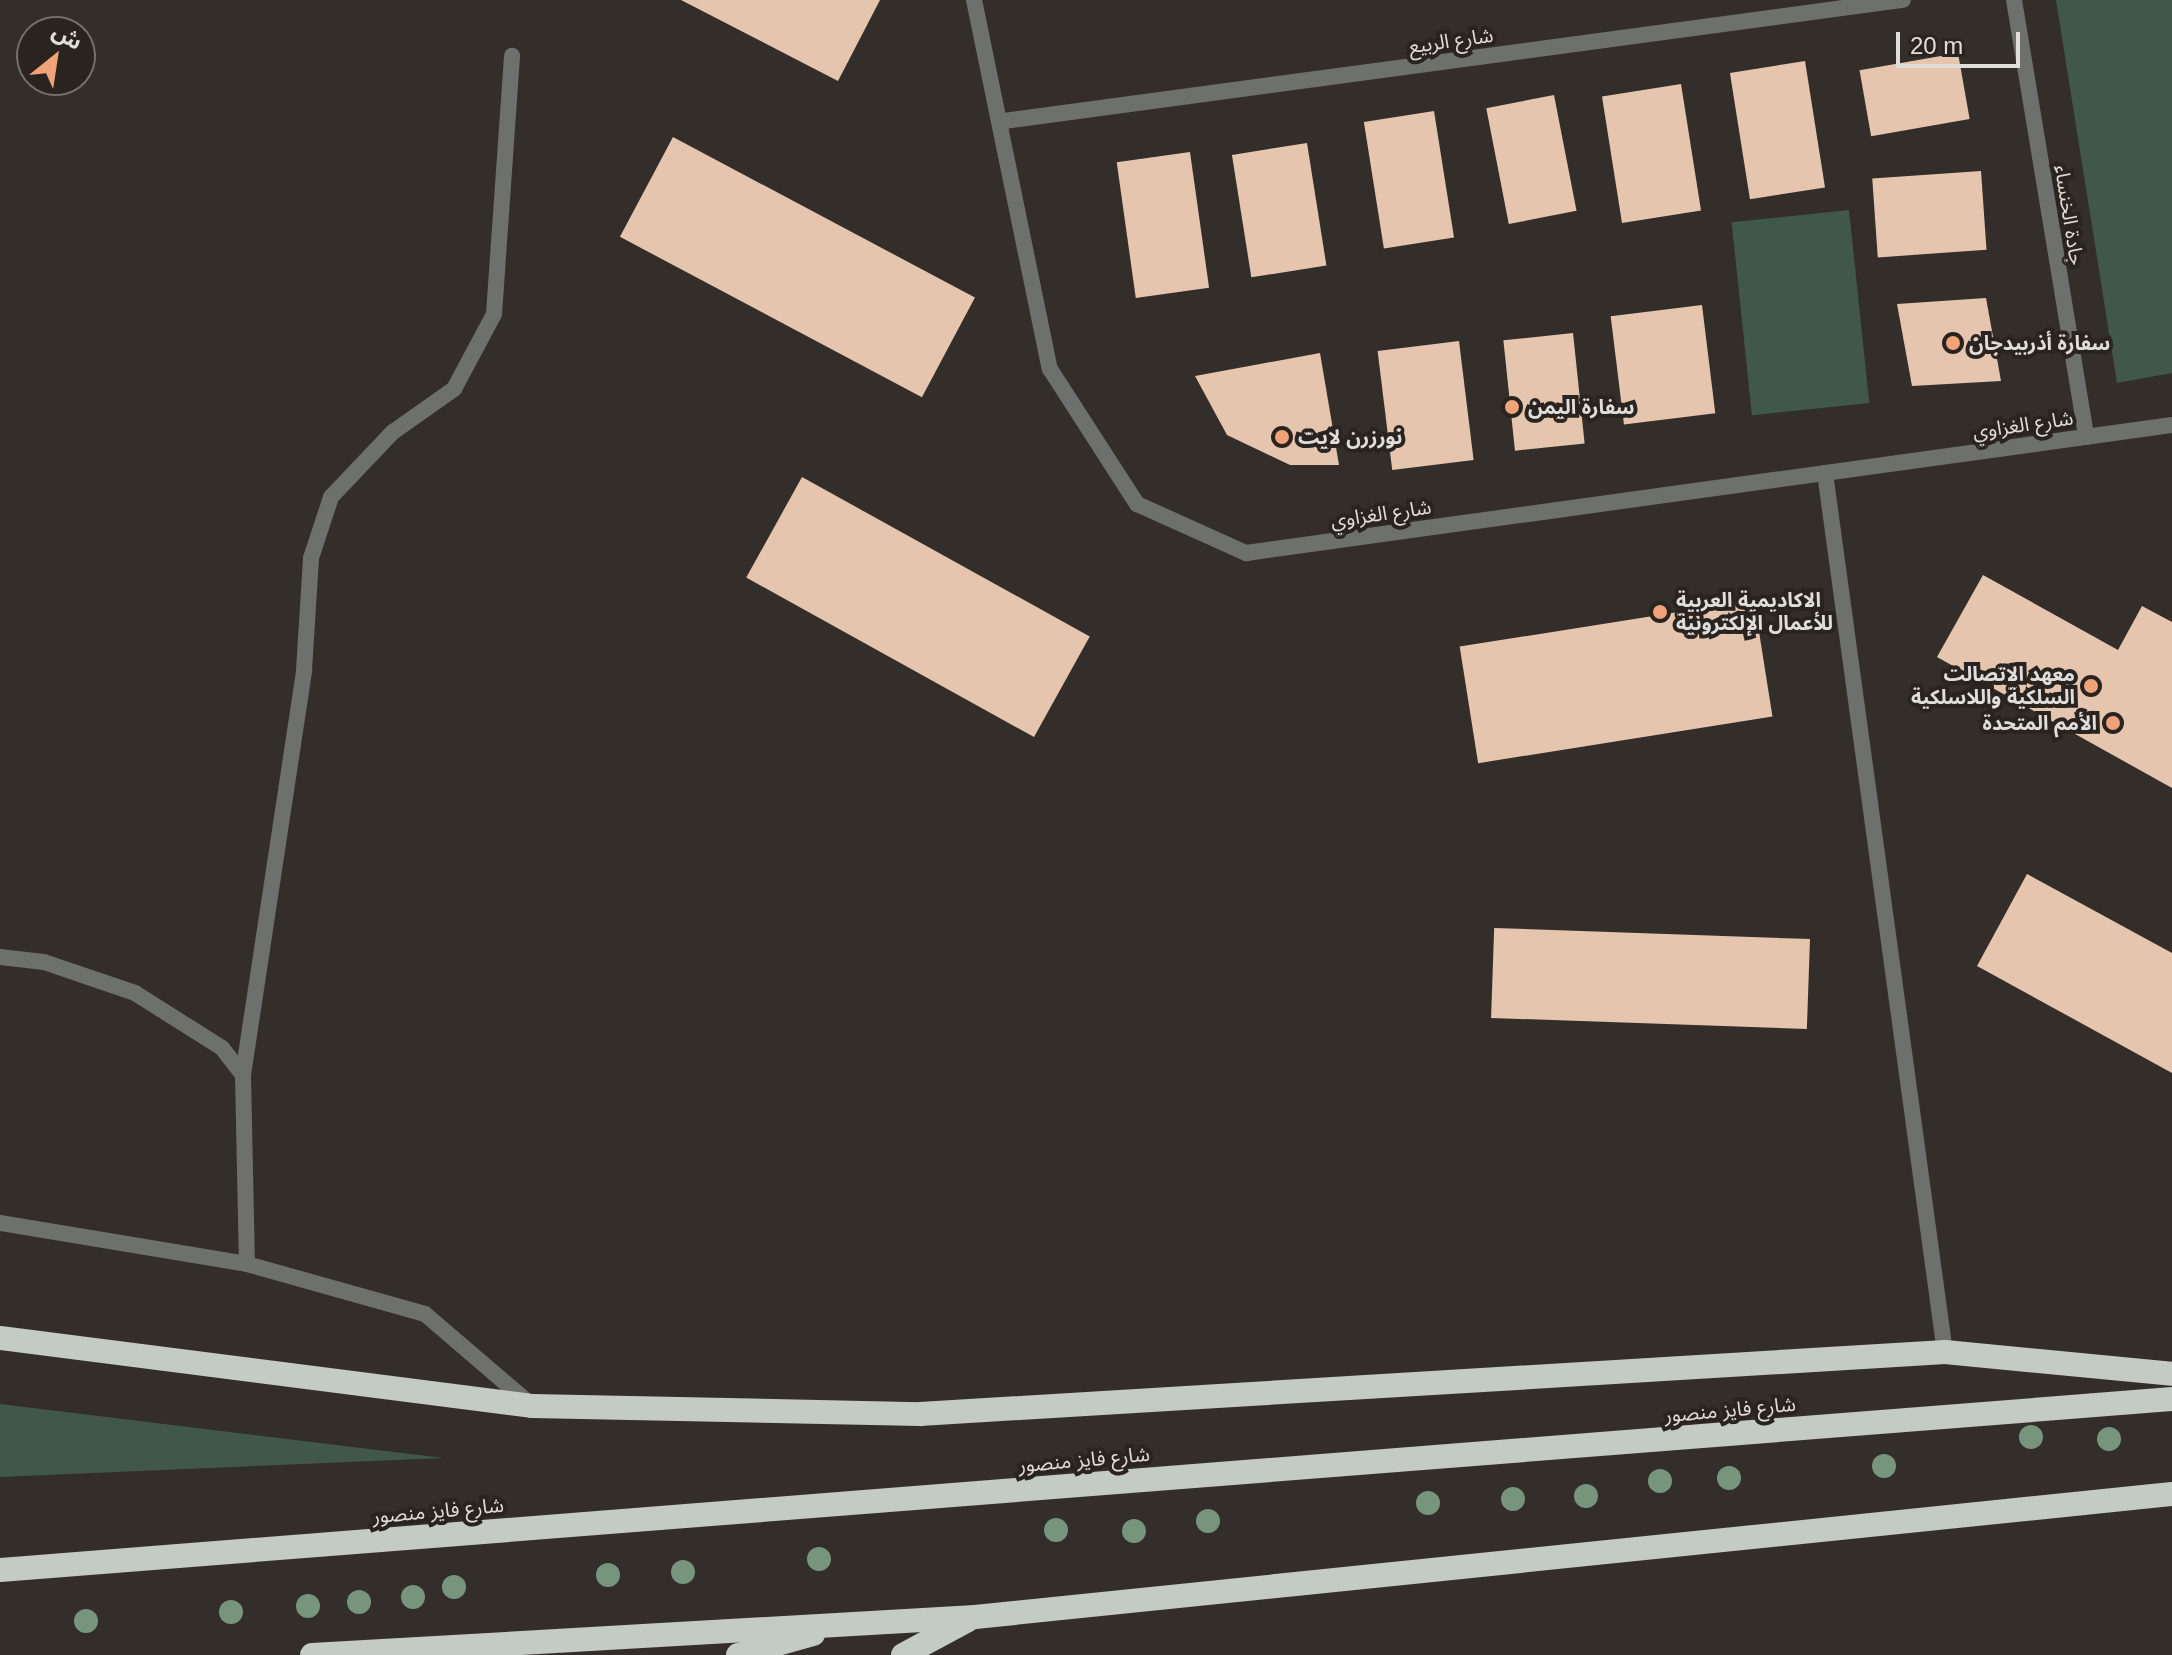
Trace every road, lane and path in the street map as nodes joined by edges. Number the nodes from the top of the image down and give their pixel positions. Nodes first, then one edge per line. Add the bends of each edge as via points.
1 (974, 0) edge
2 (1903, 0) edge
3 (2014, 0) edge
4 (512, 56) dead end
5 (1004, 121) junction
6 (2172, 425) edge
7 (2086, 437) junction
8 (1825, 473) junction
9 (0, 957) edge
10 (243, 1075) junction
11 (0, 1223) edge
12 (247, 1264) junction
13 (0, 1338) edge
14 (1945, 1352) junction
15 (2172, 1374) edge
16 (2172, 1399) edge
17 (532, 1406) junction
18 (2172, 1494) edge
19 (0, 1570) edge
20 (975, 1617) junction
21 (859, 1621) junction
22 (312, 1655) edge
23 (738, 1655) edge
24 (903, 1655) edge

1 - 5 street, شارع الغزاوي
2 - 5 street, شارع الربيع
3 - 7 street, جادة الخنساء
4 - 10 street via 494,314 454,389 393,432 331,497 311,558 302,686
5 - 8 street, شارع الغزاوي via 1050,369 1137,504 1246,553
6 - 7 street, شارع الغزاوي
7 - 8 street, شارع الغزاوي
8 - 14 street
9 - 10 street via 44,962 135,993 222,1048
10 - 12 street
11 - 12 street
12 - 17 street via 425,1314
13 - 17 highway
14 - 15 highway
14 - 17 highway via 920,1414
16 - 19 highway, شارع فايز منصور
18 - 20 highway
20 - 21 highway
20 - 24 highway
21 - 22 highway
21 - 23 highway

